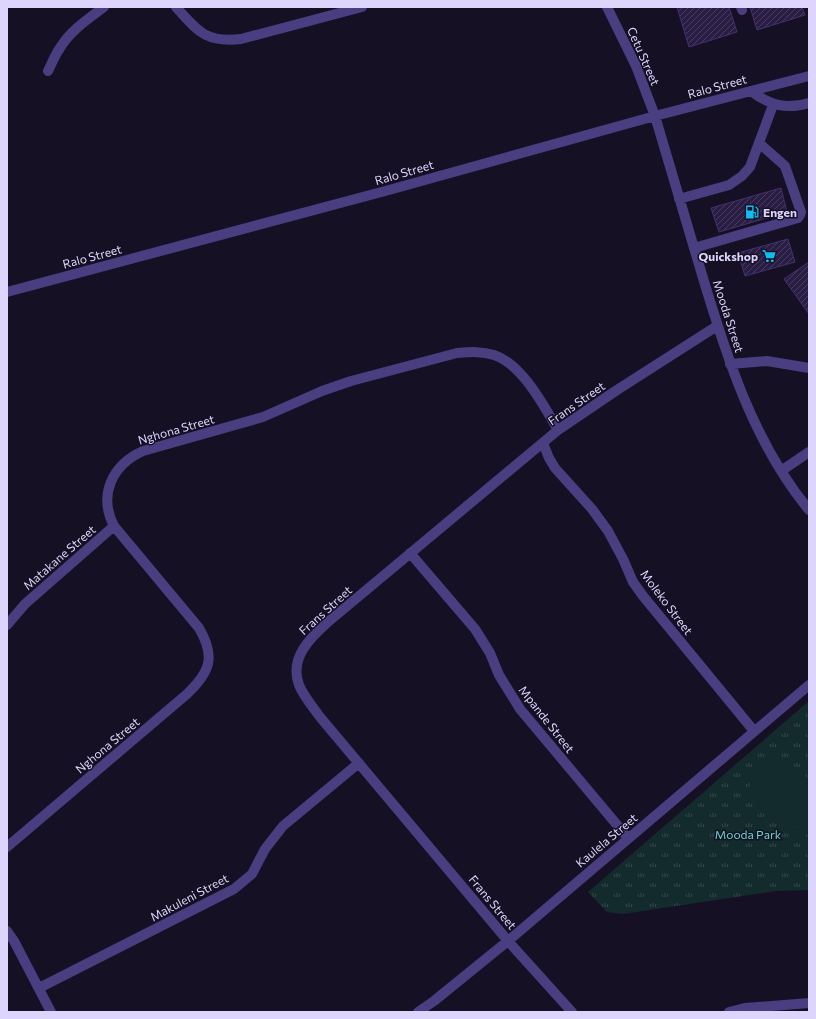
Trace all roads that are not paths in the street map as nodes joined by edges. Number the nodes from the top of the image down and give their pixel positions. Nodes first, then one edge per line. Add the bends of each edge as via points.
1 (104, 7) edge
2 (176, 7) edge
3 (362, 7) edge
4 (607, 7) edge
5 (48, 71) dead end
6 (809, 76) edge
7 (751, 91) junction
8 (809, 103) edge
9 (773, 104) junction
10 (655, 116) junction
11 (758, 143) junction
12 (679, 199) junction
13 (694, 248) junction
14 (7, 292) edge
15 (717, 326) junction
16 (730, 364) junction
17 (809, 368) edge
18 (558, 430) junction
19 (543, 443) junction
20 (809, 452) edge
21 (781, 471) junction
22 (809, 510) edge
23 (114, 526) junction
24 (410, 554) junction
25 (7, 625) edge
26 (809, 685) edge
27 (754, 731) junction
28 (359, 763) junction
29 (628, 838) junction
30 (7, 847) edge
31 (7, 931) edge
32 (508, 941) junction
33 (39, 988) junction
34 (809, 1003) edge
35 (51, 1012) edge
36 (418, 1012) edge
37 (572, 1012) edge
38 (729, 1012) edge

1 - 5 street via 67,38
2 - 3 street via 204,35 229,41
4 - 10 street, Cetu Street via 636,66
6 - 7 street, Ralo Street
7 - 9 street via 762,100
7 - 10 street, Ralo Street
8 - 9 street via 792,106
9 - 11 street
10 - 12 street, Mooda Street
10 - 14 street, Ralo Street
11 - 12 street via 750,167 742,176 729,185
11 - 13 street via 785,166 800,215 798,218
12 - 13 street, Mooda Street
13 - 15 street, Mooda Street
15 - 16 street, Mooda Street
15 - 18 street, Frans Street
16 - 17 street via 767,361
16 - 21 street, Mooda Street via 754,423
18 - 19 street, Frans Street
18 - 23 street, Nghona Street via 543,404 513,365 494,355 457,353 351,381 262,417 132,456 119,468 109,487 109,516
19 - 24 street, Frans Street
19 - 27 street, Moleko Street via 555,468 608,531 633,582 643,596
20 - 21 street
21 - 22 street, Mooda Street
23 - 25 street, Matakane Street via 26,604
23 - 30 street, Nghona Street via 199,628 207,646 208,666 204,676 188,694
24 - 28 street, Frans Street via 314,634 300,654 297,665 298,680 304,694
24 - 29 street, Mpande Street via 475,629 490,653 499,676 520,709
26 - 27 street, Kaulela Street
27 - 29 street, Kaulela Street
28 - 32 street, Frans Street
28 - 33 street, Makuleni Street via 283,826 265,849 252,874 234,890
29 - 32 street, Kaulela Street
31 - 33 street
32 - 36 street, Kaulela Street
32 - 37 street, Frans Street
33 - 35 street
34 - 38 street via 745,1008

